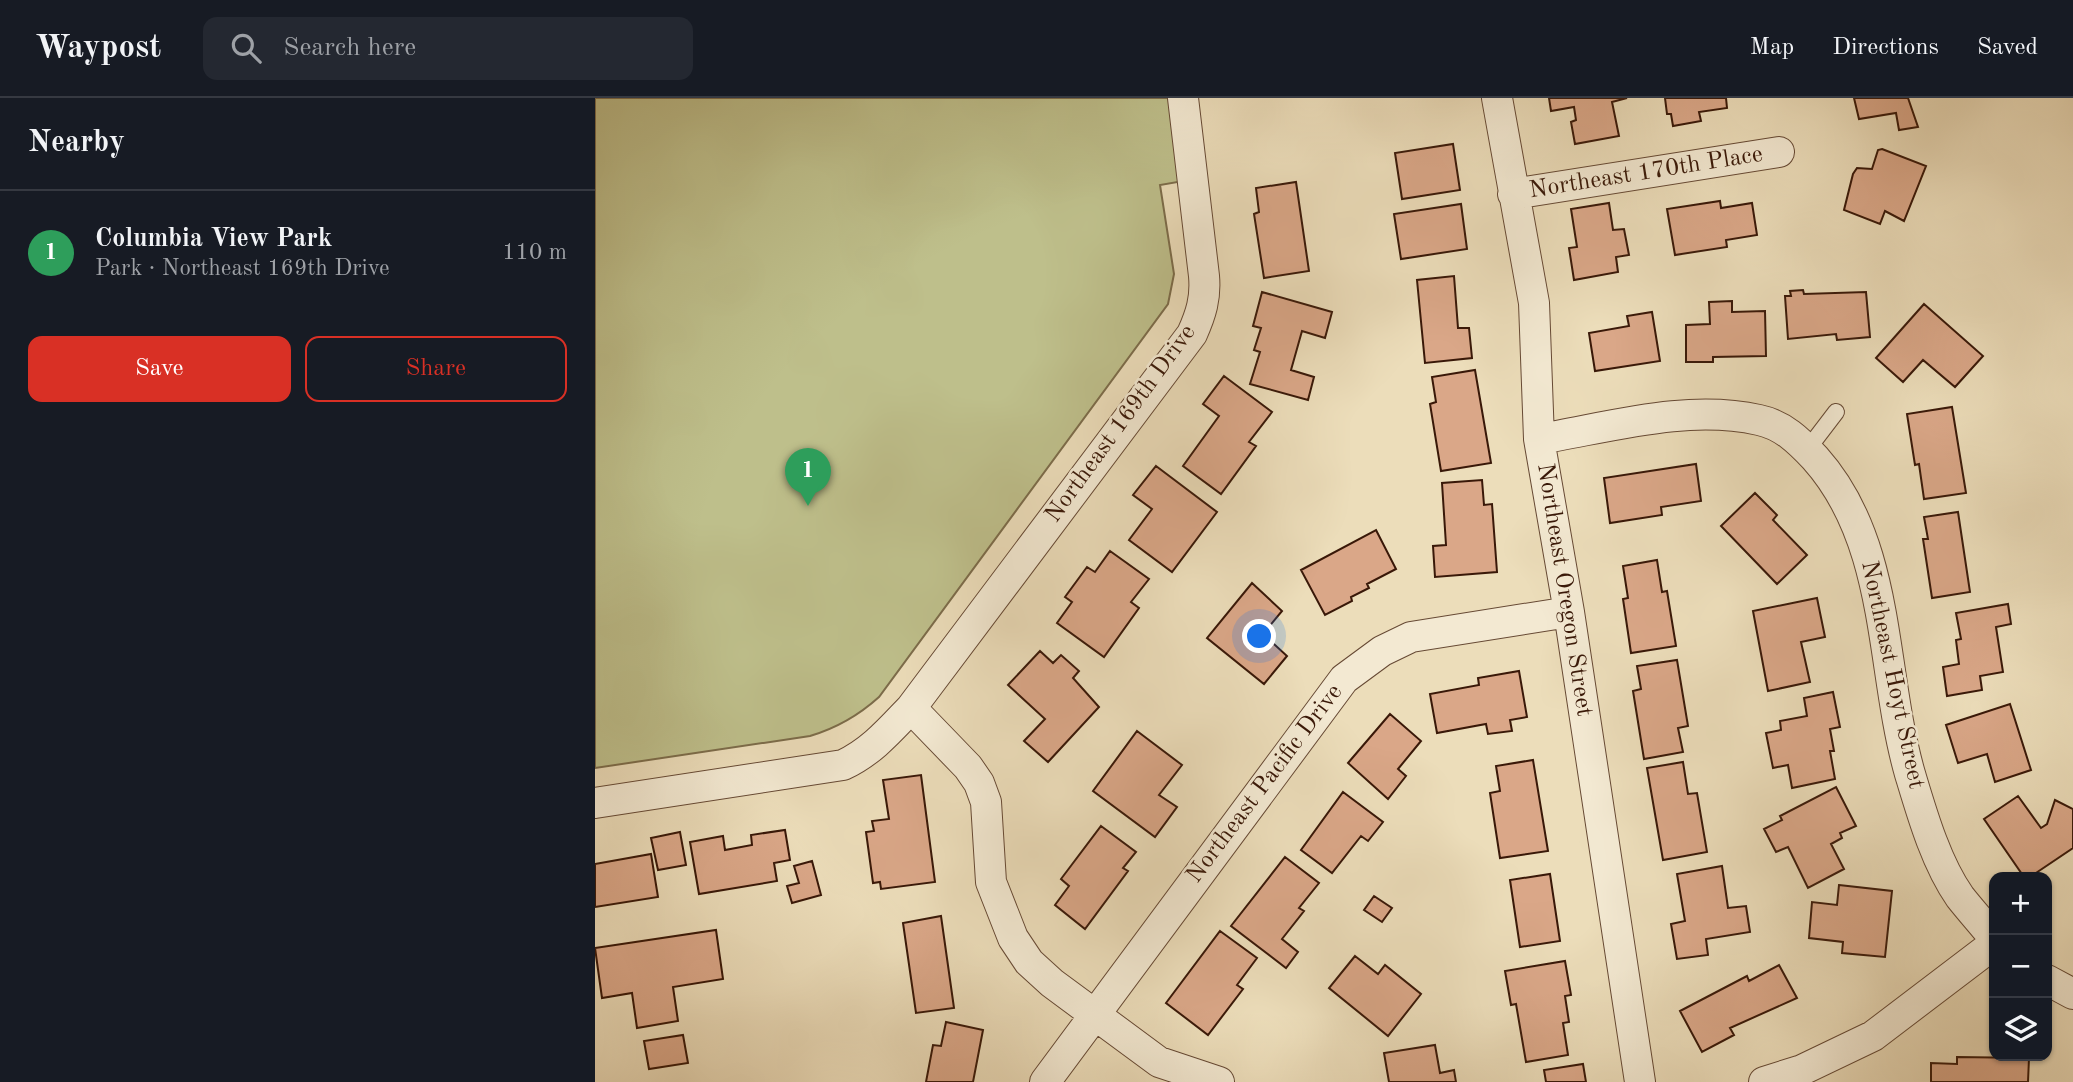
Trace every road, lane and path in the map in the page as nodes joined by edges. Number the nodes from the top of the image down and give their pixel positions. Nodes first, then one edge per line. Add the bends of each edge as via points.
1 (1184, 98) edge
2 (1497, 98) edge
3 (1779, 152) dead end
4 (1513, 194) junction
5 (1836, 412) dead end
6 (1539, 439) junction
7 (1807, 450) junction
8 (1569, 612) junction
9 (911, 708) junction
10 (595, 803) edge
11 (1992, 935) edge
12 (1989, 948) edge
13 (2052, 983) edge
14 (2073, 995) edge
15 (1093, 1014) junction
16 (1045, 1082) edge
17 (1219, 1082) edge
18 (1640, 1082) edge
19 (1764, 1082) edge

1 - 9 street, Northeast 169th Drive via 1204,276 1201,314 1192,334
2 - 4 street, Northeast Oregon Street
3 - 4 street, Northeast 170th Place
4 - 6 street, Northeast Oregon Street via 1534,303
5 - 7 lane
6 - 7 street, Northeast Hoyt Street via 1717,413 1762,420 1787,431
6 - 8 street, Northeast Oregon Street
7 - 11 street, Northeast Hoyt Street via 1828,473 1858,527 1875,582 1910,772 1937,851 1959,895
8 - 15 street, Northeast Pacific Drive via 1411,637 1382,651 1344,679
8 - 18 street, Northeast Oregon Street
9 - 10 street, Northeast 169th Drive via 869,750 843,765
9 - 15 street via 979,783 992,882 1013,938 1029,962
12 - 19 street via 1873,1036 1802,1070
13 - 14 street
15 - 16 street, Northeast Pacific Drive
15 - 17 street via 1159,1062

